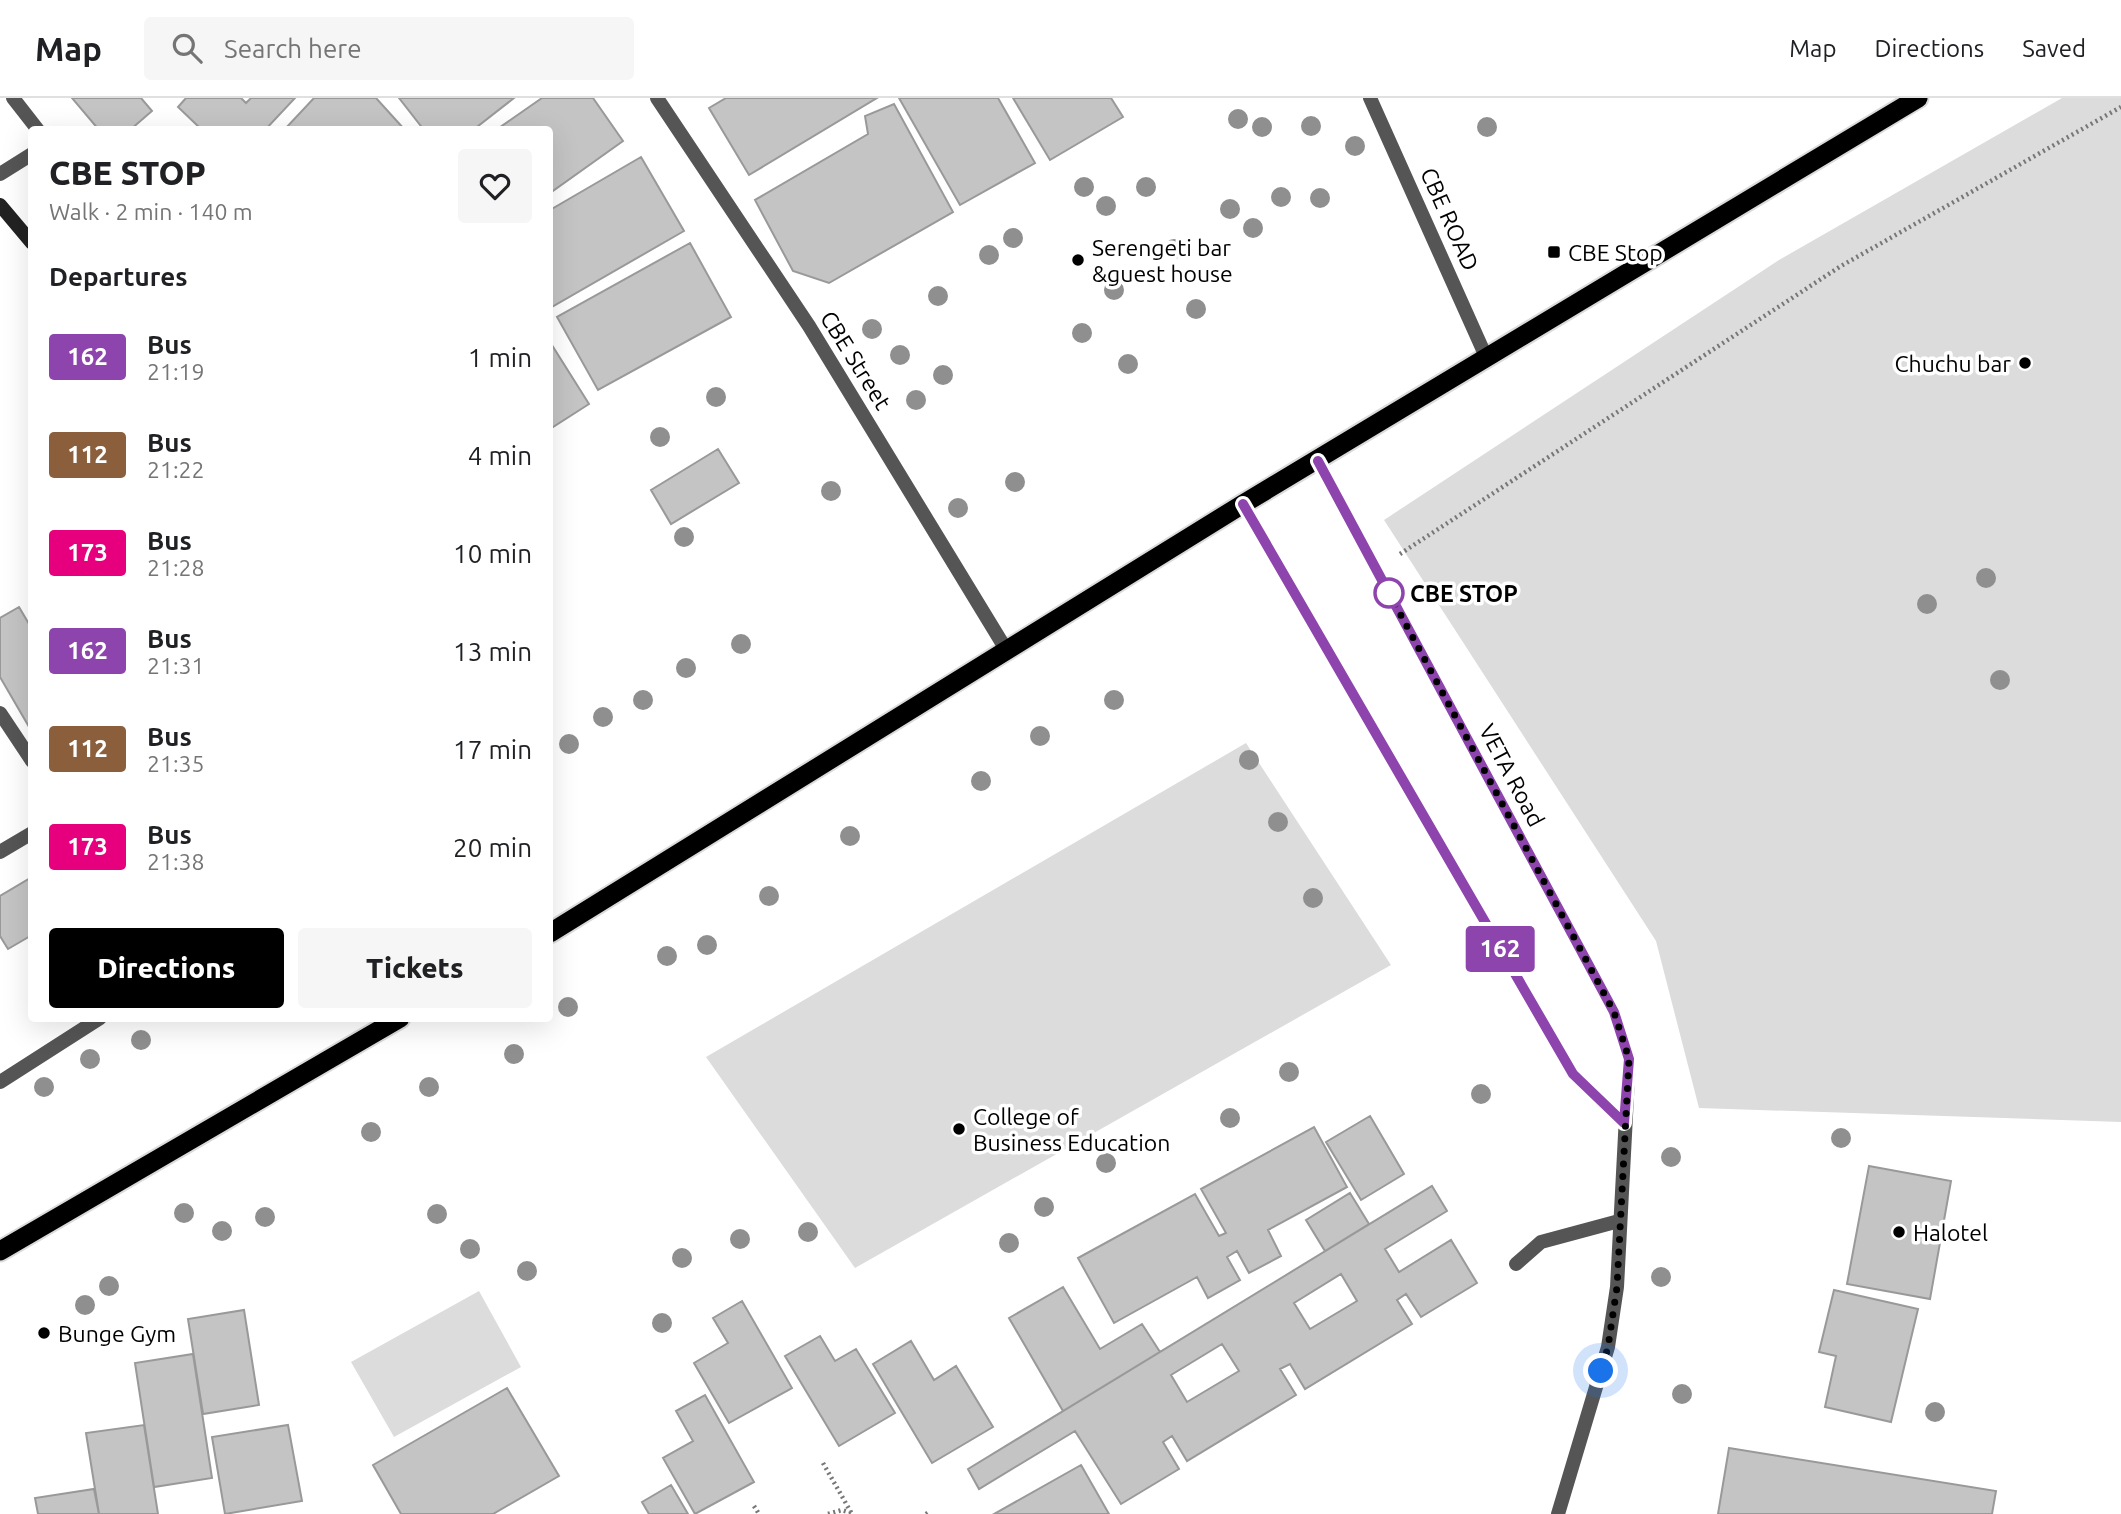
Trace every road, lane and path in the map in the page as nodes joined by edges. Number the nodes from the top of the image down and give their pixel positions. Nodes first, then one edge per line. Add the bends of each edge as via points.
1 (13, 98) edge
2 (657, 98) edge
3 (1370, 98) edge
4 (1918, 98) edge
5 (2121, 107) edge
6 (35, 126) edge
7 (28, 156) edge
8 (0, 174) edge
9 (0, 205) edge
10 (28, 238) edge
11 (1487, 359) junction
12 (1318, 461) junction
13 (1243, 504) junction
14 (1376, 570) junction
15 (1007, 651) junction
16 (0, 713) edge
17 (28, 755) edge
18 (28, 835) edge
19 (0, 852) edge
20 (553, 931) edge
21 (94, 1022) edge
22 (393, 1022) edge
23 (0, 1082) edge
24 (1624, 1123) junction
25 (1619, 1221) junction
26 (0, 1251) edge
27 (1516, 1264) dead end
28 (823, 1463) dead end
29 (754, 1506) dead end
30 (760, 1514) edge
31 (828, 1514) edge
32 (852, 1514) edge
33 (1558, 1514) edge

1 - 6 street
2 - 15 street, CBE Street via 809,326
3 - 11 street, CBE ROAD
4 - 11 highway
5 - 14 path via 1841,266
7 - 8 street
9 - 10 main road
11 - 12 highway
12 - 13 highway
12 - 14 street, VETA Road
13 - 15 highway
13 - 24 street via 1573,1074
14 - 24 street, VETA Road via 1614,1012 1629,1059
15 - 20 highway
16 - 17 street
18 - 19 street
21 - 23 street
22 - 26 highway
24 - 25 street, VETA Road
25 - 27 street via 1541,1242
25 - 33 street, VETA Road via 1617,1287 1608,1347
28 - 32 path
29 - 30 path
31 - 32 path via 842,1510

